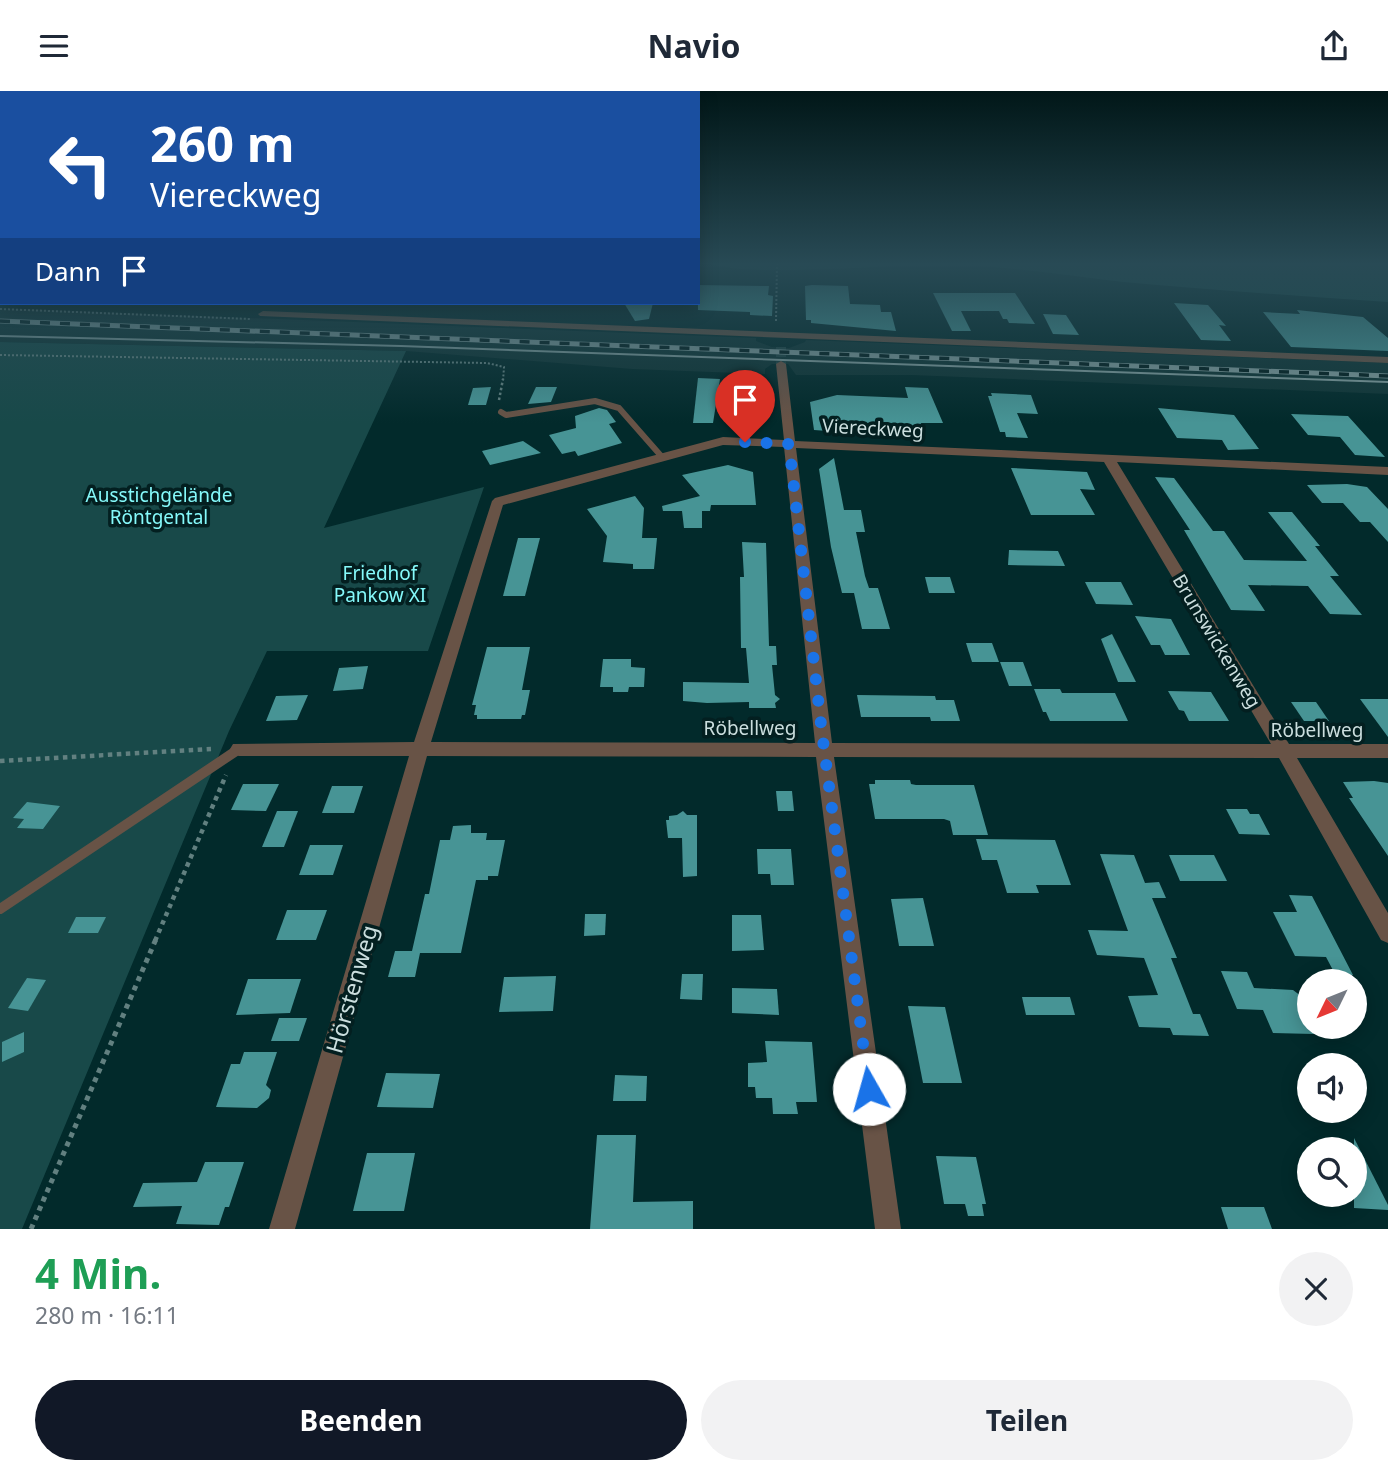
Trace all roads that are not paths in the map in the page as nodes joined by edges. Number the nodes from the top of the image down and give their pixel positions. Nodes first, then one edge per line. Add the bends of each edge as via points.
1 (332, 317) edge
2 (780, 335) junction
3 (780, 347) tunnel mouth
4 (1388, 360) edge
5 (781, 364) tunnel mouth
6 (500, 412) road end
7 (789, 444) junction
8 (662, 457) junction
9 (1108, 458) junction
10 (1388, 471) edge
11 (239, 749) joint
12 (824, 749) junction
13 (420, 750) junction
14 (1283, 751) junction
15 (1388, 751) edge
16 (0, 909) edge
17 (1388, 933) edge
18 (282, 1229) edge
19 (888, 1229) edge

1 - 2 street
2 - 3 street
2 - 4 street
5 - 7 street
6 - 8 lane via 610,403
7 - 8 street, Viereckweg via 723,440
7 - 9 street, Viereckweg
7 - 12 street
8 - 13 street, Viereckweg via 497,504
9 - 10 street, Viereckweg
9 - 14 street, Brunswickenweg
11 - 13 street, Röbellweg
11 - 16 lane
12 - 13 street, Röbellweg
12 - 14 street, Röbellweg
12 - 19 street
13 - 18 street, Hörstenweg
14 - 15 street, Röbellweg
14 - 17 street, Brunswickenweg

